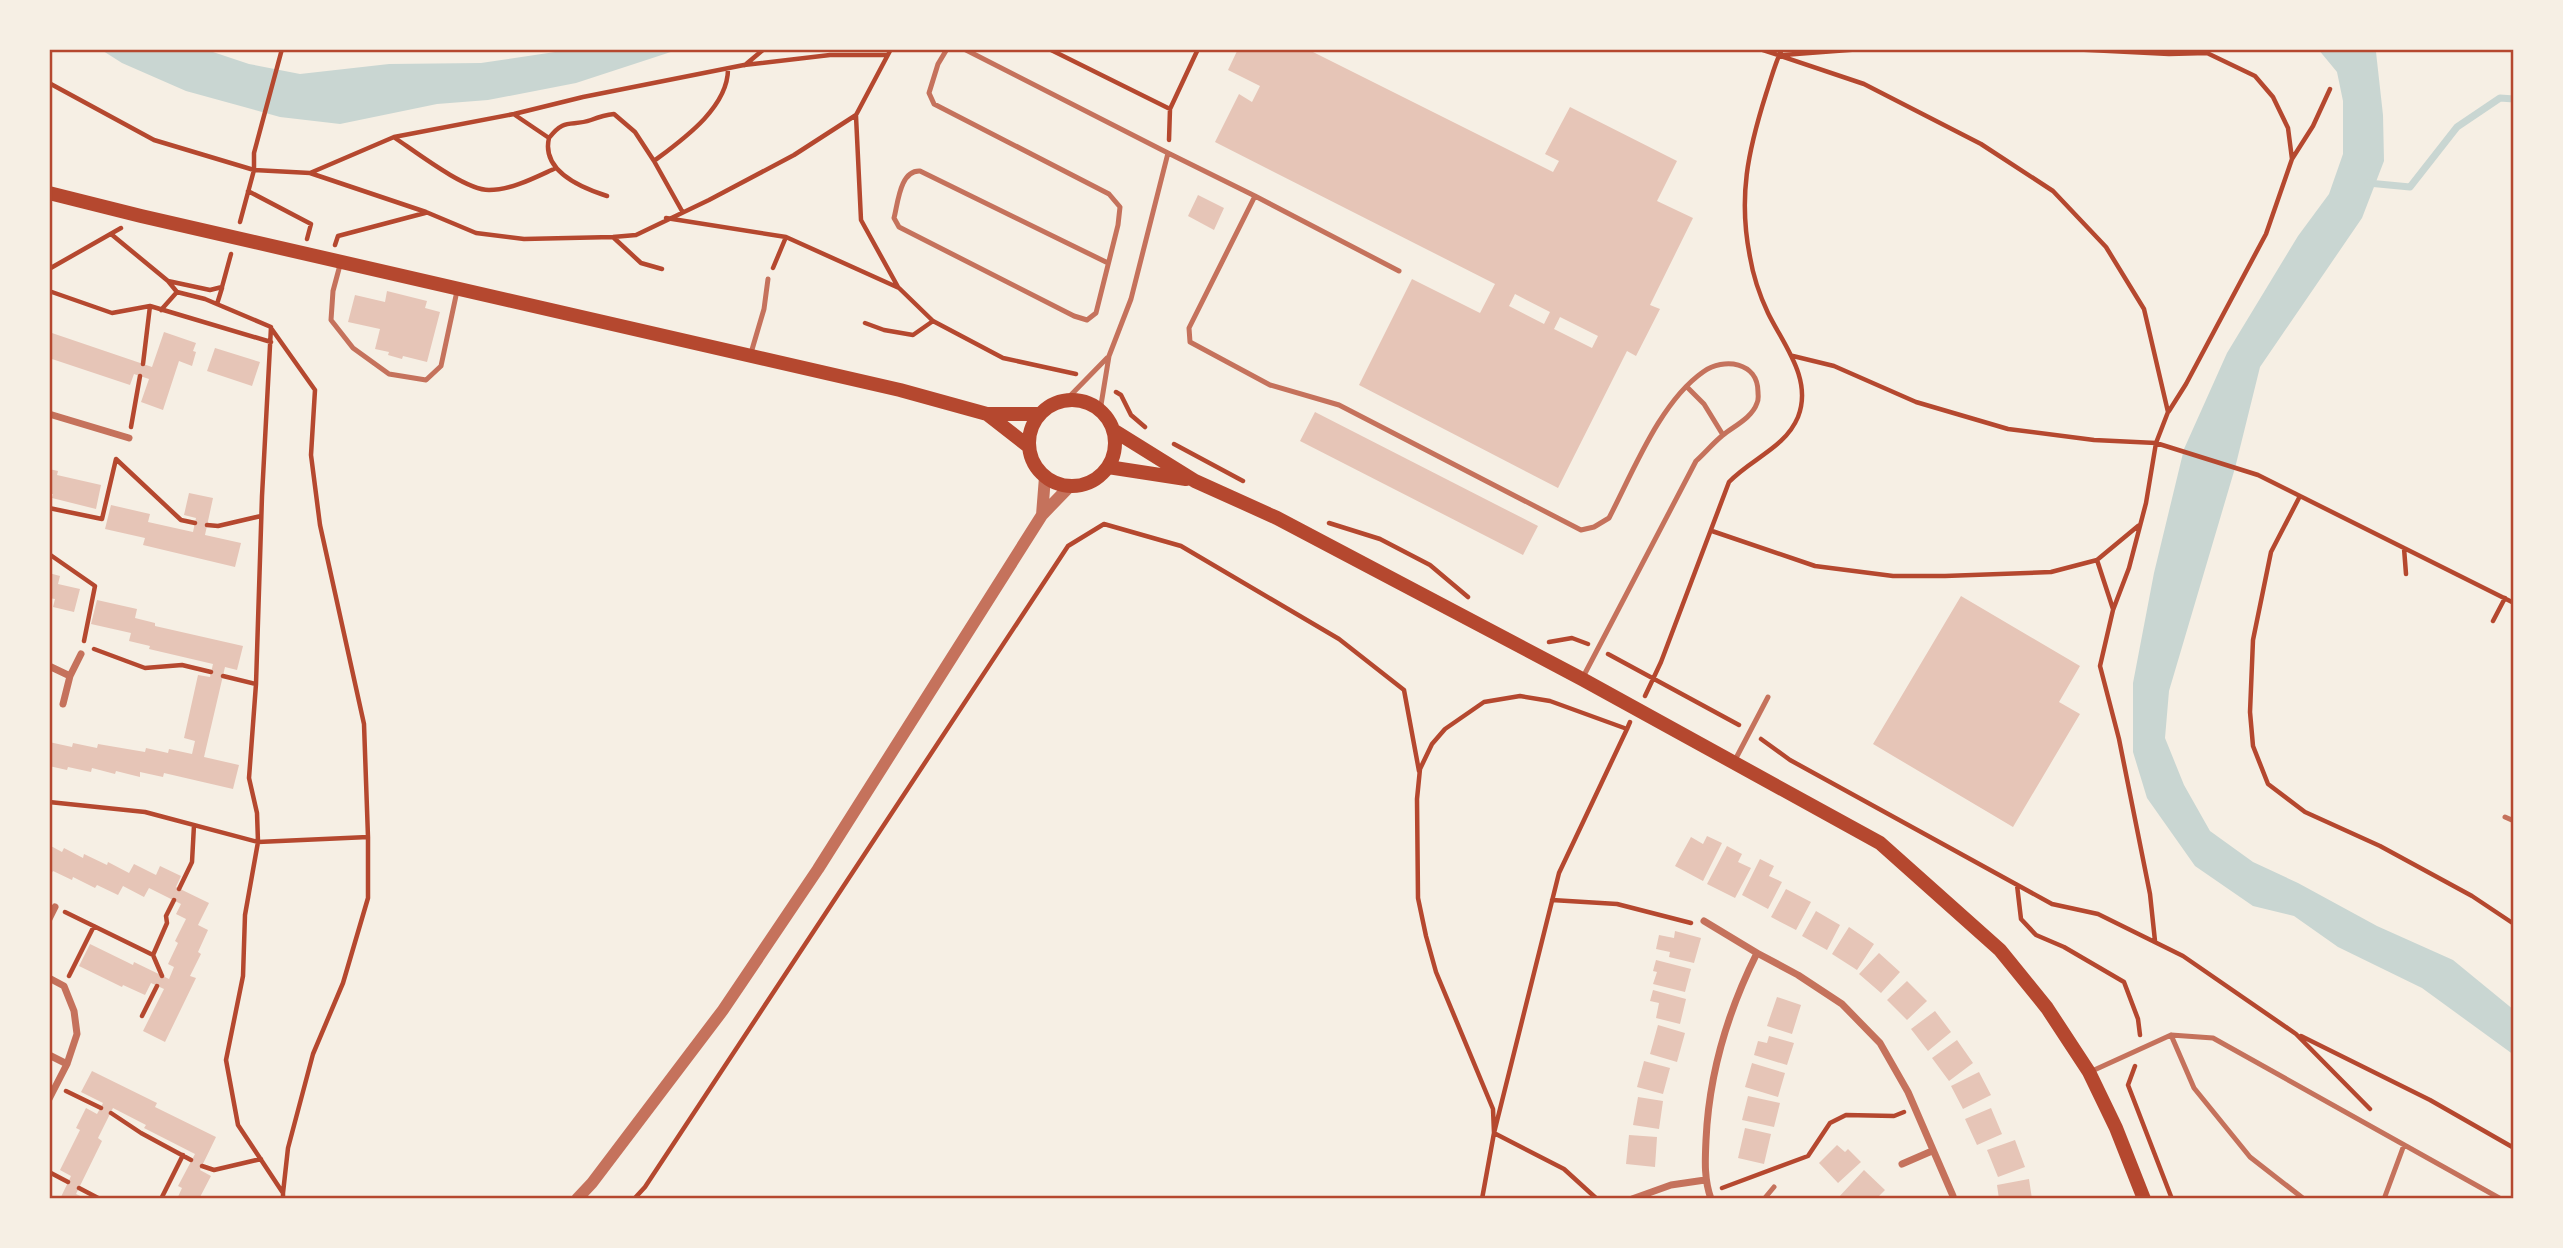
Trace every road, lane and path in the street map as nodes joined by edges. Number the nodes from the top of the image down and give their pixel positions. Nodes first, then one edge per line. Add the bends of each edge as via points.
1 (282, 49) edge
2 (765, 49) edge
3 (891, 49) edge
4 (947, 49) edge
5 (964, 49) edge
6 (1049, 49) edge
7 (1198, 49) edge
8 (1760, 49) edge
9 (1862, 49) edge
10 (2069, 49) edge
11 (1781, 52) edge
12 (886, 55) junction
13 (744, 65) junction
14 (728, 69) junction
15 (49, 83) edge
16 (2330, 89) dead end
17 (1170, 109) junction
18 (514, 114) junction
19 (856, 115) junction
20 (394, 137) junction
21 (550, 138) junction
22 (1168, 153) junction
23 (2292, 159) junction
24 (654, 161) junction
25 (556, 168) junction
26 (254, 170) junction
27 (310, 173) junction
28 (248, 191) junction
29 (49, 193) edge
30 (607, 196) dead end
31 (1255, 196) junction
32 (682, 211) junction
33 (426, 212) junction
34 (141, 216) junction
35 (666, 218) junction
36 (240, 223) dead end
37 (111, 234) junction
38 (613, 237) junction
39 (786, 237) junction
40 (304, 253) junction
41 (231, 254) dead end
42 (336, 261) junction
43 (1108, 263) junction
44 (49, 269) edge
45 (662, 269) dead end
46 (1399, 271) dead end
47 (768, 279) joint
48 (168, 281) junction
49 (222, 287) junction
50 (458, 288) junction
51 (899, 288) junction
52 (49, 291) edge
53 (177, 292) junction
54 (217, 304) junction
55 (150, 306) junction
56 (161, 310) junction
57 (933, 321) junction
58 (865, 323) dead end
59 (271, 327) junction
60 (271, 342) junction
61 (750, 356) junction
62 (1109, 356) junction
63 (1793, 356) junction
64 (143, 364) dead end
65 (140, 376) dead end
66 (1090, 377) junction
67 (1104, 384) junction
68 (1687, 387) junction
69 (1066, 400) junction
70 (1100, 411) junction
71 (2168, 412) junction
72 (49, 414) edge
73 (987, 414) junction
74 (1040, 414) junction
75 (1114, 430) junction
76 (1152, 433) dead end
77 (1723, 435) junction
78 (129, 438) junction
79 (1164, 439) dead end
80 (2157, 443) junction
81 (1028, 446) junction
82 (116, 459) junction
83 (1108, 467) junction
84 (1045, 477) junction
85 (1195, 481) junction
86 (1246, 482) dead end
87 (1070, 486) junction
88 (2300, 496) junction
89 (49, 508) edge
90 (261, 516) junction
91 (1042, 516) junction
92 (1317, 519) dead end
93 (195, 523) dead end
94 (2140, 524) junction
95 (207, 525) dead end
96 (1712, 531) junction
97 (2403, 547) junction
98 (49, 554) edge
99 (2097, 560) junction
100 (2406, 575) dead end
101 (2505, 598) junction
102 (1476, 603) dead end
103 (2514, 603) edge
104 (2113, 610) junction
105 (2493, 621) dead end
106 (1548, 642) dead end
107 (1597, 648) junction
108 (81, 654) dead end
109 (49, 666) edge
110 (211, 673) dead end
111 (70, 676) junction
112 (223, 676) dead end
113 (1582, 679) junction
114 (1654, 679) junction
115 (256, 684) junction
116 (1768, 696) dead end
117 (63, 704) dead end
118 (1638, 708) junction
119 (1627, 729) junction
120 (1751, 731) junction
121 (1734, 762) junction
122 (1420, 775) junction
123 (49, 802) edge
124 (2505, 817) dead end
125 (2514, 821) edge
126 (194, 825) junction
127 (368, 837) junction
128 (258, 842) junction
129 (2017, 885) junction
130 (179, 889) dead end
131 (1552, 900) junction
132 (174, 901) dead end
133 (55, 907) joint
134 (49, 919) edge
135 (1704, 921) joint
136 (2514, 924) edge
137 (94, 926) junction
138 (2155, 942) junction
139 (1757, 953) junction
140 (153, 955) junction
141 (162, 975) dead end
142 (49, 978) edge
143 (64, 986) junction
144 (157, 986) dead end
145 (142, 1016) dead end
146 (2296, 1034) junction
147 (2171, 1035) junction
148 (2143, 1048) junction
149 (49, 1055) edge
150 (67, 1064) junction
151 (2089, 1072) junction
152 (56, 1086) junction
153 (49, 1099) edge
154 (100, 1108) dead end
155 (1915, 1108) junction
156 (2371, 1110) dead end
157 (111, 1113) dead end
158 (1494, 1133) junction
159 (2404, 1145) junction
160 (2514, 1148) edge
161 (1932, 1151) junction
162 (183, 1155) junction
163 (261, 1159) junction
164 (191, 1160) dead end
165 (1902, 1164) dead end
166 (202, 1166) dead end
167 (49, 1172) edge
168 (1705, 1180) junction
169 (68, 1182) dead end
170 (1774, 1187) dead end
171 (79, 1188) dead end
172 (283, 1196) edge
173 (1710, 1196) edge
174 (1954, 1198) edge
175 (100, 1199) edge
176 (161, 1199) edge
177 (577, 1199) edge
178 (634, 1199) edge
179 (1482, 1199) edge
180 (1597, 1199) edge
181 (1632, 1199) edge
182 (1764, 1199) edge
183 (2144, 1199) edge
184 (2172, 1199) edge
185 (2304, 1199) edge
186 (2384, 1199) edge
187 (2501, 1199) edge

1 - 26 path via 254,153
2 - 13 path
3 - 12 path
4 - 43 lane via 929,93 934,104 1115,199 1121,213
5 - 22 lane
6 - 17 path
7 - 17 path
8 - 11 path
9 - 11 path
10 - 23 path via 2207,53 2255,76 2273,97 2288,128
11 - 63 path via 1750,154 1744,211 1750,258 1766,309
11 - 71 path via 1864,84 1981,144 2053,191 2106,247 2144,309
12 - 13 path via 831,55
12 - 19 path
13 - 14 path
14 - 18 path
14 - 24 path via 728,84 712,109
15 - 26 path via 154,141
16 - 23 path
17 - 22 path
18 - 20 path
18 - 21 path
19 - 32 path via 794,155
19 - 51 path via 862,220
20 - 25 path via 447,173 488,190 524,183
20 - 27 path
21 - 24 path via 558,127 570,122 614,114 635,132
21 - 25 path via 547,148
22 - 31 lane
22 - 62 lane via 1131,299
23 - 71 path via 2266,234
24 - 32 path
25 - 30 path via 572,182
26 - 27 path
26 - 28 path
27 - 33 path
28 - 36 path
28 - 40 path via 311,224
29 - 34 main road
31 - 46 lane
31 - 68 lane via 1189,328 1190,342 1270,385 1339,405 1581,530 1609,518 1671,401
32 - 35 path
33 - 38 path via 476,233 524,239
33 - 42 path via 338,236
34 - 37 path
34 - 40 main road
35 - 38 path via 636,235
35 - 39 path
37 - 44 path
37 - 48 path
38 - 45 path via 640,263
39 - 47 path
39 - 51 path
40 - 42 main road
41 - 49 path
42 - 50 main road
42 - 50 lane via 331,320 353,348 389,374 426,380 441,366
43 - 43 lane via 1096,313 1087,320 1073,316 899,227 894,218 903,184 914,170 920,171
47 - 61 lane
48 - 49 path via 210,290
48 - 53 path
49 - 54 path
50 - 61 main road
51 - 57 path
52 - 55 path via 111,313
53 - 54 path
53 - 56 path
54 - 59 path
55 - 56 path
55 - 64 path
56 - 60 path
57 - 58 path via 913,335
57 - 66 path via 1003,358
59 - 60 path
59 - 127 path via 315,390 311,455 320,525 364,724
60 - 90 path
61 - 73 main road
62 - 66 lane
62 - 67 lane
63 - 80 path via 1834,366 1916,401 2008,429
63 - 96 path via 1800,380 1799,414 1776,447 1729,482
65 - 78 path
66 - 69 lane
67 - 70 lane
67 - 76 path via 1121,395 1131,415
68 - 77 lane
68 - 77 lane via 1712,366 1730,362 1753,374 1758,403 1745,420
69 - 70 main road via 1090,404
69 - 74 main road
70 - 75 main road
71 - 80 path
72 - 78 street
73 - 74 main road
73 - 81 main road
74 - 81 main road
75 - 83 main road
75 - 85 main road
77 - 107 lane via 1696,461
78 - 82 path
79 - 86 path
80 - 88 path via 2258,475
80 - 94 path
81 - 84 main road
82 - 89 path via 102,519
82 - 93 path via 181,520
83 - 85 main road
83 - 87 main road via 1092,482
84 - 87 main road
84 - 91 street
85 - 113 main road via 1277,518
87 - 91 street
88 - 97 path
88 - 136 path via 2271,552 2253,640 2253,746 2268,785 2305,812 2403,858
90 - 95 path
90 - 115 path
91 - 177 street via 730,999
92 - 102 path via 1380,539 1430,565
94 - 99 path
94 - 104 path
96 - 99 path via 1815,566 1893,576 2051,572
96 - 114 path
97 - 100 path
97 - 101 path
98 - 110 path via 95,586 83,645 145,668 182,665
99 - 104 path
101 - 103 path
101 - 105 path
104 - 138 path via 2101,666 2150,894
106 - 107 path via 1572,638
107 - 113 lane
107 - 114 path
108 - 111 street
109 - 111 street
111 - 117 street
112 - 115 path
113 - 118 main road
114 - 118 path
114 - 120 path
115 - 128 path via 249,778
116 - 120 lane
118 - 119 path
118 - 121 main road
119 - 122 path via 1550,701 1520,696 1484,702 1445,729 1432,744
119 - 131 path via 1559,873
120 - 121 lane
120 - 129 path via 1790,760
121 - 151 main road via 1880,843 2000,950 2047,1008
122 - 158 path via 1418,898 1436,972 1493,1109
122 - 178 path via 1404,690 1339,639 1181,546 1104,524 1068,546
123 - 126 path via 145,812
124 - 125 lane
126 - 128 path
126 - 130 path via 192,862
127 - 128 path
127 - 172 path via 368,898 344,983 313,1054 288,1148
128 - 163 path via 245,915 243,976 226,1060 238,1125
129 - 138 path via 2052,904 2098,914
129 - 148 path via 2021,919 2036,935 2124,982
131 - 135 path via 1617,904 1689,924
131 - 158 path
132 - 140 path
133 - 134 street
133 - 137 path
135 - 139 street
137 - 140 path
137 - 143 path
138 - 146 path via 2183,956
139 - 155 street via 1842,1004 1880,1043
139 - 168 street via 1725,1027 1713,1073
140 - 141 path
142 - 143 street
143 - 150 street via 77,1034
144 - 145 path
146 - 156 path
146 - 160 path via 2430,1100
147 - 148 lane
147 - 159 lane via 2213,1038
147 - 185 lane via 2194,1088 2250,1157
148 - 151 lane
148 - 184 path via 2128,1085
149 - 150 street
150 - 152 street
151 - 183 main road
152 - 153 street
152 - 154 path
155 - 161 street
155 - 173 path via 1895,1116 1846,1115 1830,1123 1808,1156
157 - 162 path
158 - 179 path
158 - 180 path via 1564,1168
159 - 186 lane
159 - 187 lane
161 - 165 street
161 - 174 street
162 - 164 path
162 - 176 path
163 - 166 path via 214,1170
163 - 172 path
167 - 169 path
168 - 173 street
168 - 181 street via 1671,1185
170 - 182 lane
171 - 175 path

